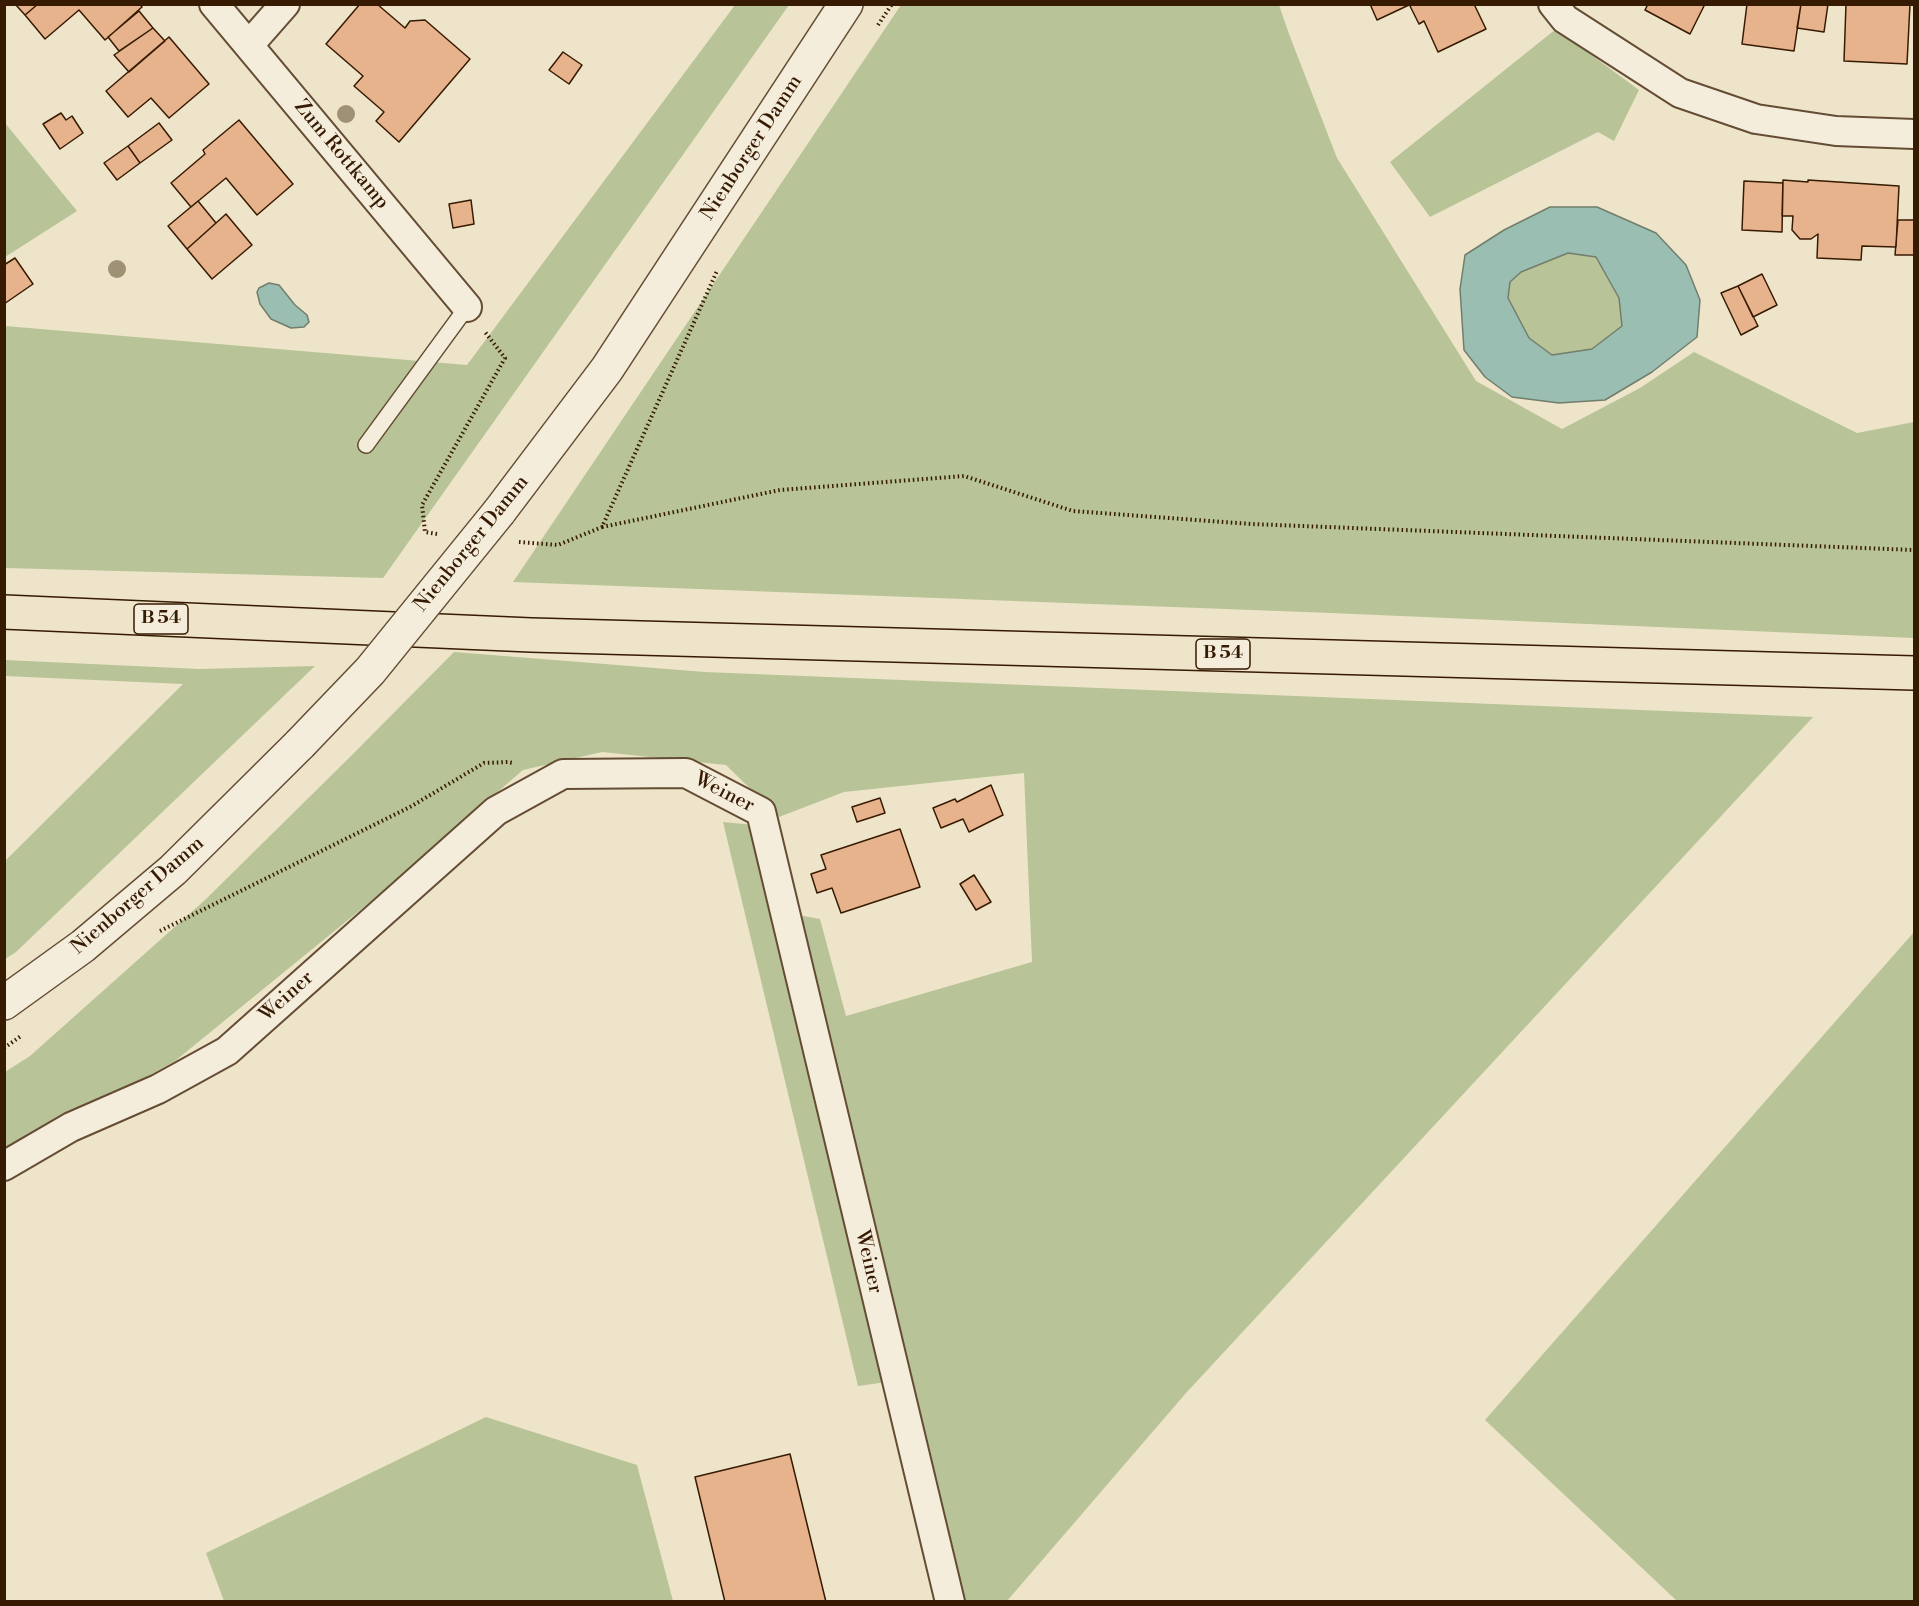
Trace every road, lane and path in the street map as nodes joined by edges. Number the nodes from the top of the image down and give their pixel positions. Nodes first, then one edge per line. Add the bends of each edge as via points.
1 (214, 4) edge
2 (285, 4) edge
3 (846, 4) edge
4 (1553, 4) edge
5 (249, 45) junction
6 (1914, 134) edge
7 (467, 307) joint
8 (366, 445) dead end
9 (602, 527) dead end
10 (1914, 550) edge
11 (4, 612) edge
12 (1914, 673) edge
13 (540, 787) junction
14 (154, 933) dead end
15 (4, 1003) edge
16 (4, 1166) edge
17 (950, 1602) edge

1 - 5 street, Zum Rottkamp
2 - 5 street
3 - 15 street, Nienborger Damm, bridge via 607,369 499,513 370,671 173,870 83,946
4 - 6 street via 1565,19 1680,93 1756,119 1836,131
5 - 7 street, Zum Rottkamp
7 - 8 lane
9 - 10 path via 780,490 964,476 1073,511 1251,524
11 - 12 highway, B 54 via 531,635
13 - 14 path via 522,765 484,763 410,807
13 - 16 street, Weiner via 496,811 226,1051 158,1089 71,1127
13 - 17 street, Weiner via 563,774 686,773 761,812

